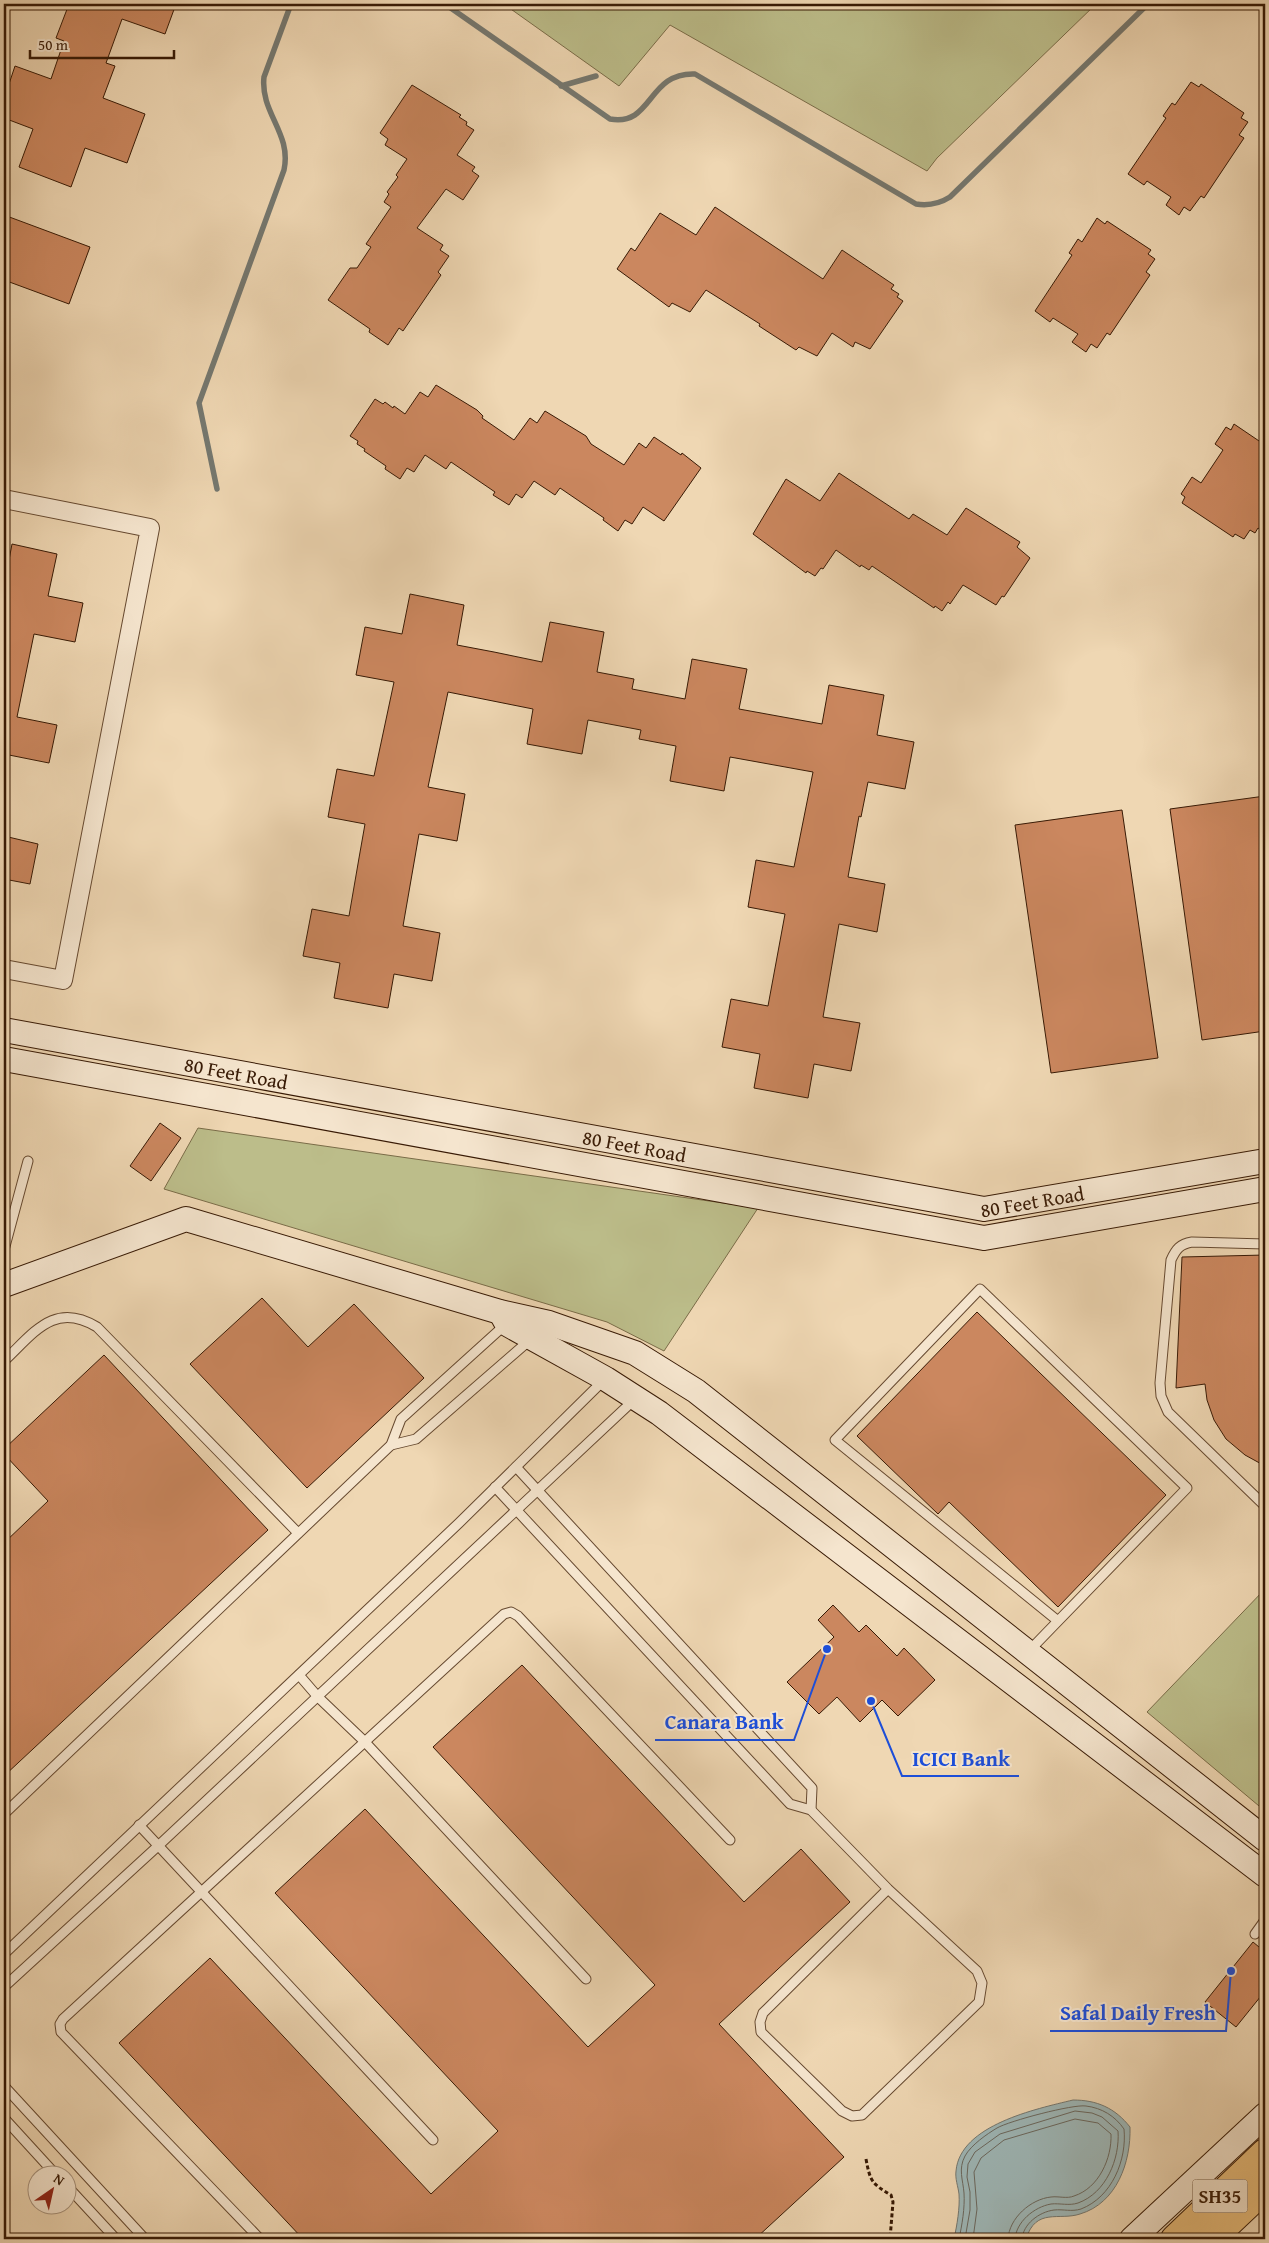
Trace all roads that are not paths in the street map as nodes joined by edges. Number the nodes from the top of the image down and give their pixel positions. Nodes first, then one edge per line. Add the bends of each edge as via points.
1 (4, 499) edge
2 (4, 969) edge
3 (4, 1030) edge
4 (4, 1059) edge
5 (28, 1161) dead end
6 (1265, 1161) edge
7 (1265, 1189) edge
8 (1265, 1244) edge
9 (4, 1250) edge
10 (4, 1285) edge
11 (503, 1318) junction
12 (532, 1339) junction
13 (4, 1361) edge
14 (606, 1379) junction
15 (635, 1399) junction
16 (391, 1445) junction
17 (516, 1466) junction
18 (495, 1487) junction
19 (537, 1490) junction
20 (1265, 1506) edge
21 (516, 1511) junction
22 (298, 1533) junction
23 (1058, 1621) junction
24 (1028, 1652) junction
25 (299, 1676) junction
26 (318, 1697) junction
27 (364, 1741) junction
28 (811, 1810) junction
29 (4, 1814) edge
30 (139, 1825) junction
31 (1265, 1838) edge
32 (730, 1840) dead end
33 (158, 1846) junction
34 (1265, 1874) edge
35 (888, 1889) junction
36 (202, 1893) junction
37 (1265, 1920) edge
38 (1255, 1934) dead end
39 (4, 1954) edge
40 (586, 1979) dead end
41 (4, 1987) edge
42 (4, 2086) edge
43 (1265, 2115) edge
44 (4, 2118) edge
45 (433, 2140) dead end
46 (1265, 2153) edge
47 (48, 2166) edge
48 (1265, 2188) edge
49 (78, 2198) edge
50 (116, 2239) edge
51 (145, 2239) edge
52 (260, 2239) edge
53 (1132, 2239) edge
54 (1175, 2239) edge
55 (1211, 2239) edge

1 - 2 street via 150,528 63,980
3 - 6 street, 80 Feet Road via 984,1209
4 - 7 street, 80 Feet Road via 984,1238
5 - 9 lane
8 - 20 lane via 1192,1242 1175,1251 1171,1260 1160,1383 1168,1412
10 - 11 street via 186,1219
11 - 12 street
11 - 16 lane via 401,1419
11 - 24 street via 549,1324 636,1353 696,1391
12 - 14 street
12 - 16 lane via 416,1439
13 - 22 lane via 44,1323 69,1316 91,1323
14 - 15 street
14 - 17 lane
15 - 19 lane
15 - 34 street via 659,1413
16 - 22 lane
17 - 18 lane
17 - 19 lane
18 - 21 lane
18 - 25 lane
19 - 21 lane
19 - 28 lane via 812,1788
21 - 26 lane
21 - 28 lane via 790,1804
22 - 29 lane
23 - 23 lane via 1186,1488 980,1289 835,1440
23 - 24 lane
24 - 31 street
25 - 26 lane
25 - 30 lane
26 - 27 lane
26 - 33 lane
27 - 32 lane via 504,1614 511,1612
27 - 36 lane
27 - 40 lane
28 - 35 lane
30 - 33 lane
30 - 39 lane
33 - 36 lane
33 - 41 lane
35 - 35 lane via 763,2013 760,2022 761,2032 842,2111 852,2116 862,2115 979,2002 982,1983 977,1971
36 - 45 lane
36 - 52 lane via 64,2019 60,2024 61,2032
37 - 38 lane
42 - 51 lane
43 - 53 street
44 - 47 lane
46 - 54 main road, SH35
48 - 55 main road, SH35
49 - 50 lane

